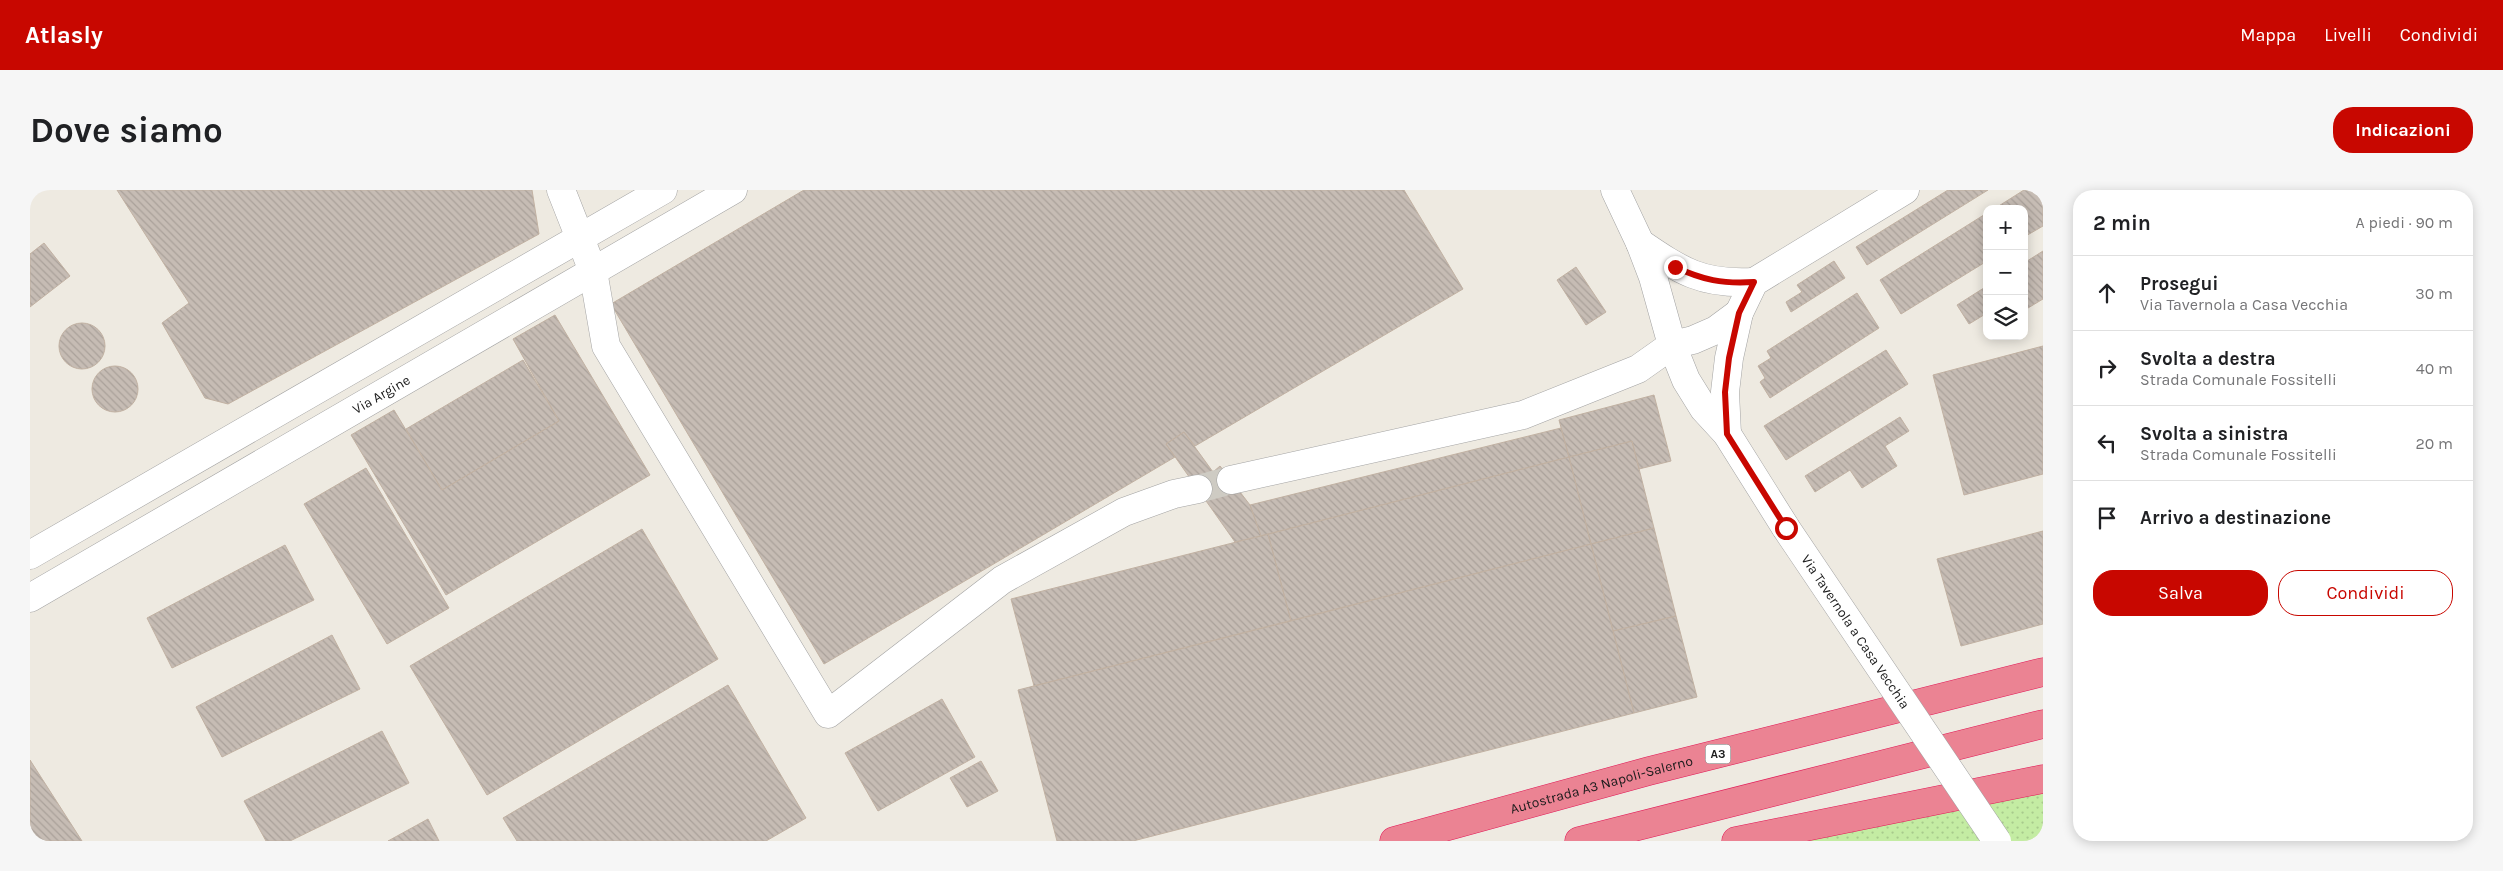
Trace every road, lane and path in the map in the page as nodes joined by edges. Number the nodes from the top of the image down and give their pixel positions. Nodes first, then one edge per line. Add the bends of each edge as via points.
1 (561, 190) edge
2 (663, 190) edge
3 (733, 190) edge
4 (1615, 190) edge
5 (1905, 190) edge
6 (580, 238) junction
7 (1640, 243) junction
8 (593, 271) junction
9 (1754, 282) junction
10 (1739, 313) junction
11 (1672, 345) junction
12 (1726, 424) junction
13 (1231, 480) tunnel mouth
14 (1198, 489) tunnel mouth
15 (30, 555) edge
16 (30, 598) edge
17 (2043, 672) edge
18 (2043, 724) edge
19 (2043, 779) edge
20 (1394, 841) edge
21 (1579, 841) edge
22 (1736, 841) edge
23 (1997, 841) edge

1 - 6 street
2 - 6 street
3 - 8 street, Via Argine
4 - 7 street, Via Tavernola a Casa Vecchia
5 - 9 street
6 - 8 street
6 - 15 street
7 - 9 street via 1675,267 1700,278 1729,283
7 - 11 street, Via Tavernola a Casa Vecchia
8 - 14 street via 606,346 828,714 1002,580 1124,512
8 - 16 street, Via Argine
9 - 10 street
10 - 11 street via 1716,330
10 - 12 street via 1729,358
11 - 12 street, Via Tavernola a Casa Vecchia via 1696,398
11 - 13 street via 1638,369 1523,415
12 - 23 street, Via Tavernola a Casa Vecchia, bridge via 1786,528
17 - 20 highway, Autostrada A3 Napoli-Salerno / A3 via 1649,771
18 - 21 highway
19 - 22 highway

